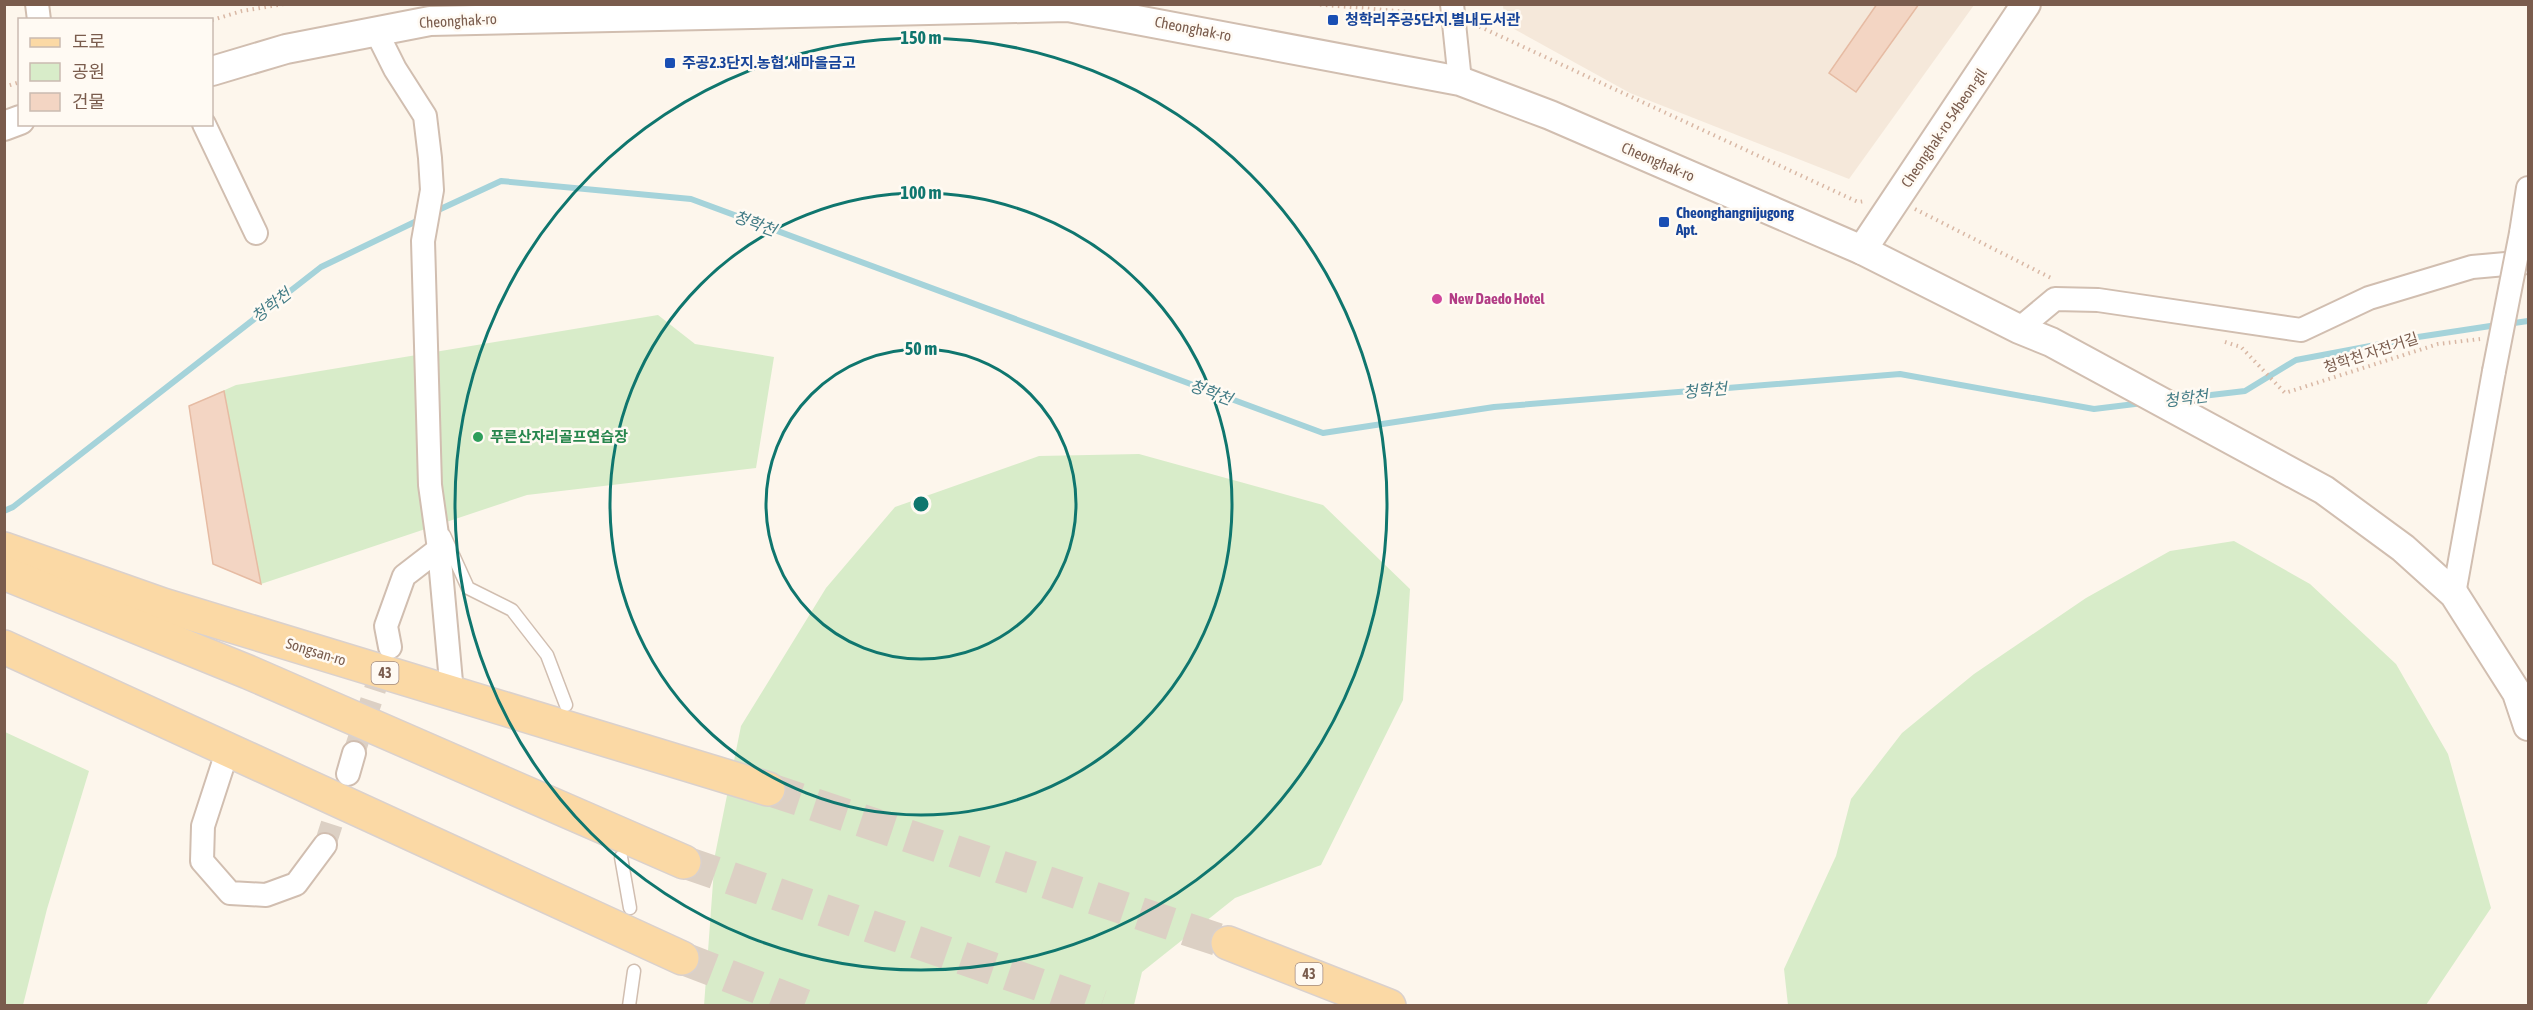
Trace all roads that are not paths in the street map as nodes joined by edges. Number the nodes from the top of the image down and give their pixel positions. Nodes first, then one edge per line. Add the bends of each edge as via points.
1 (2026, 4) edge
2 (720, 9) edge
3 (1453, 10) edge
4 (376, 31) junction
5 (213, 71) edge
6 (1460, 81) junction
7 (205, 126) edge
8 (2529, 188) edge
9 (2524, 220) edge
10 (256, 233) dead end
11 (1862, 250) junction
12 (2529, 262) edge
13 (2019, 329) junction
14 (434, 512) junction
15 (4, 549) edge
16 (439, 549) junction
17 (4, 573) edge
18 (2454, 594) junction
19 (4, 647) edge
20 (390, 647) tunnel mouth
21 (452, 693) junction
22 (566, 705) dead end
23 (2529, 726) edge
24 (228, 749) junction
25 (768, 789) tunnel mouth
26 (325, 845) tunnel mouth
27 (621, 857) dead end
28 (684, 862) tunnel mouth
29 (630, 908) dead end
30 (1228, 943) tunnel mouth
31 (682, 958) tunnel mouth
32 (634, 970) dead end
33 (629, 1005) edge
34 (1389, 1005) edge

1 - 11 street, Cheonghak-ro 54beon-gil
2 - 4 street, Cheonghak-ro via 430,21
2 - 6 street, Cheonghak-ro via 1068,7
3 - 6 street
4 - 5 street, Cheonghak-ro via 286,49
4 - 14 street via 425,116 432,190 423,241
6 - 11 street, Cheonghak-ro via 1550,115
7 - 10 street
8 - 9 street
9 - 18 street, bridge
11 - 13 street, Cheonghak-ro
12 - 13 street via 2472,267 2369,298 2301,330 2098,300 2055,299
13 - 18 street, Cheonghak-ro via 2051,342 2324,490 2403,548
14 - 16 street
14 - 22 lane via 468,588 512,610 546,655
15 - 21 main road, Songsan-ro / 43 via 163,605
16 - 20 street via 404,576 386,626
16 - 21 street
17 - 28 main road via 248,672
18 - 23 street, Cheonghak-ro via 2517,693
19 - 24 main road
21 - 25 main road, Songsan-ro / 43
24 - 26 street via 203,825 202,861 230,893 266,895 296,884
24 - 31 main road
27 - 29 lane
30 - 34 main road, 43
32 - 33 lane

